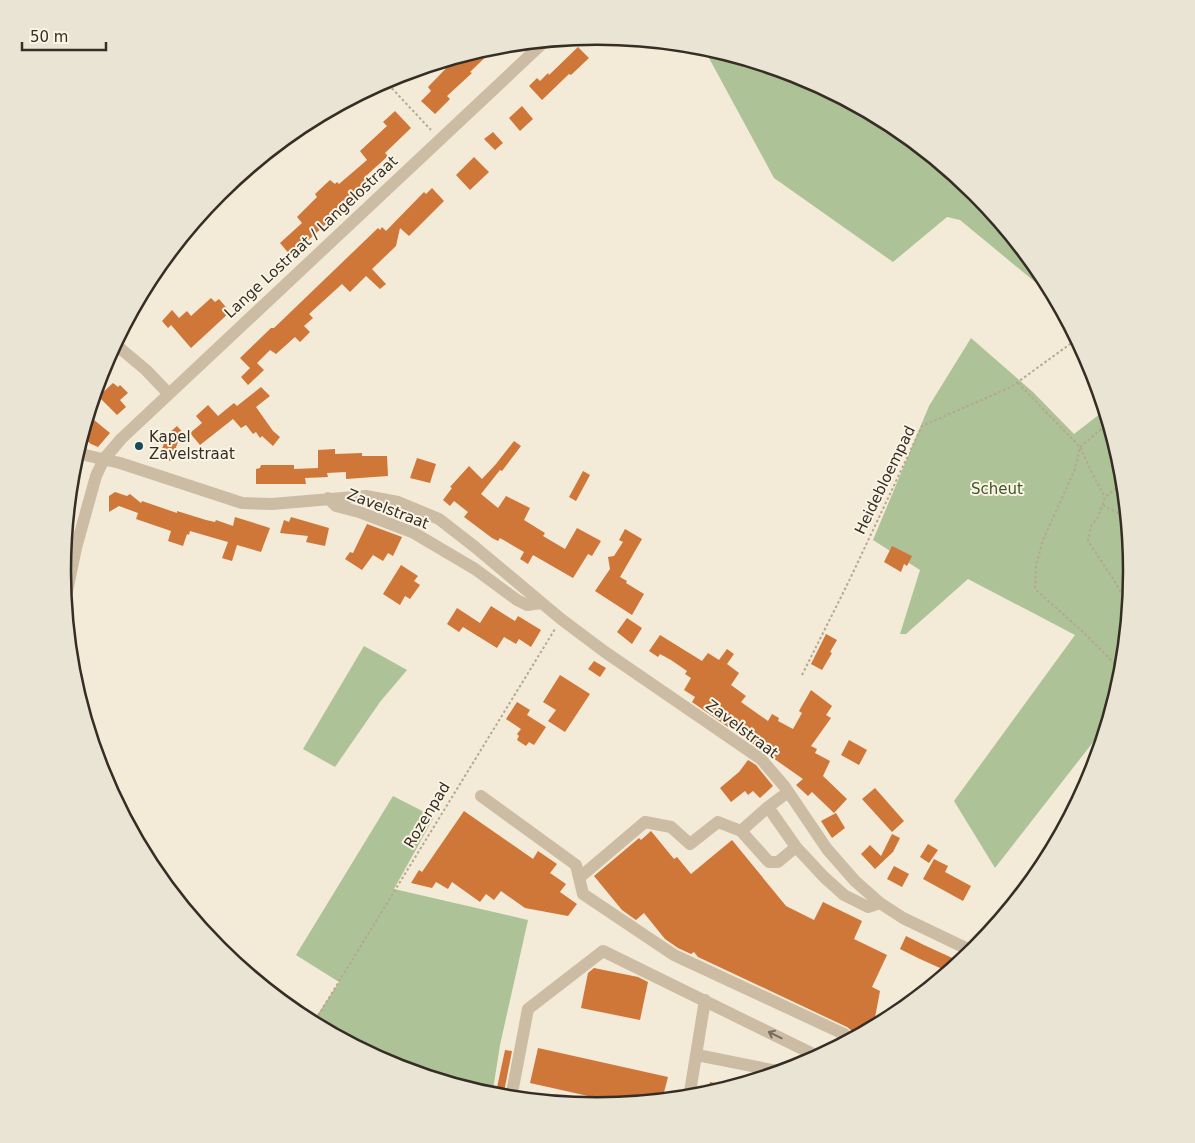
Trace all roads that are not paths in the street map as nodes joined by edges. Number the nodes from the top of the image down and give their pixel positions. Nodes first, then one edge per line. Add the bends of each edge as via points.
1 (536, 49) edge
2 (121, 349) edge
3 (169, 394) junction
4 (84, 455) edge
5 (104, 459) junction
6 (328, 498) junction
7 (71, 572) edge
8 (541, 603) junction
9 (788, 792) junction
10 (481, 796) dead end
11 (768, 807) junction
12 (742, 831) junction
13 (796, 847) junction
14 (827, 848) junction
15 (808, 860) junction
16 (579, 878) junction
17 (880, 903) junction
18 (966, 948) edge
19 (705, 1000) junction
20 (844, 1034) dead end
21 (811, 1053) edge
22 (697, 1054) junction
23 (769, 1069) edge
24 (691, 1089) edge
25 (512, 1091) edge

1 - 3 street, Lange Lostraat / Langelostraat
2 - 3 street
3 - 5 street, Lange Lostraat / Langelostraat via 121,438
4 - 5 street, Zavelstraat
5 - 6 street, Zavelstraat via 242,503 272,504
5 - 7 street, Lange Lostraat / Langelostraat via 96,476
6 - 8 street, Zavelstraat via 336,506 414,533 527,605
6 - 8 street, Zavelstraat via 382,498 426,513 458,533
8 - 9 street, Zavelstraat via 605,652 761,759
9 - 11 street
9 - 14 street, Zavelstraat
10 - 16 street via 576,865
11 - 12 street
11 - 13 street
12 - 13 street via 769,862 778,862
12 - 16 street via 718,822 690,844 671,827 645,822
13 - 15 street
14 - 15 street
14 - 17 street, Zavelstraat via 855,881
15 - 17 street via 844,895 868,907
16 - 20 street via 582,894 674,955
17 - 18 street, Zavelstraat via 903,918
21 -> 19 street
19 - 22 street
19 - 25 street via 603,951 528,1010
22 - 23 street
22 - 24 street

